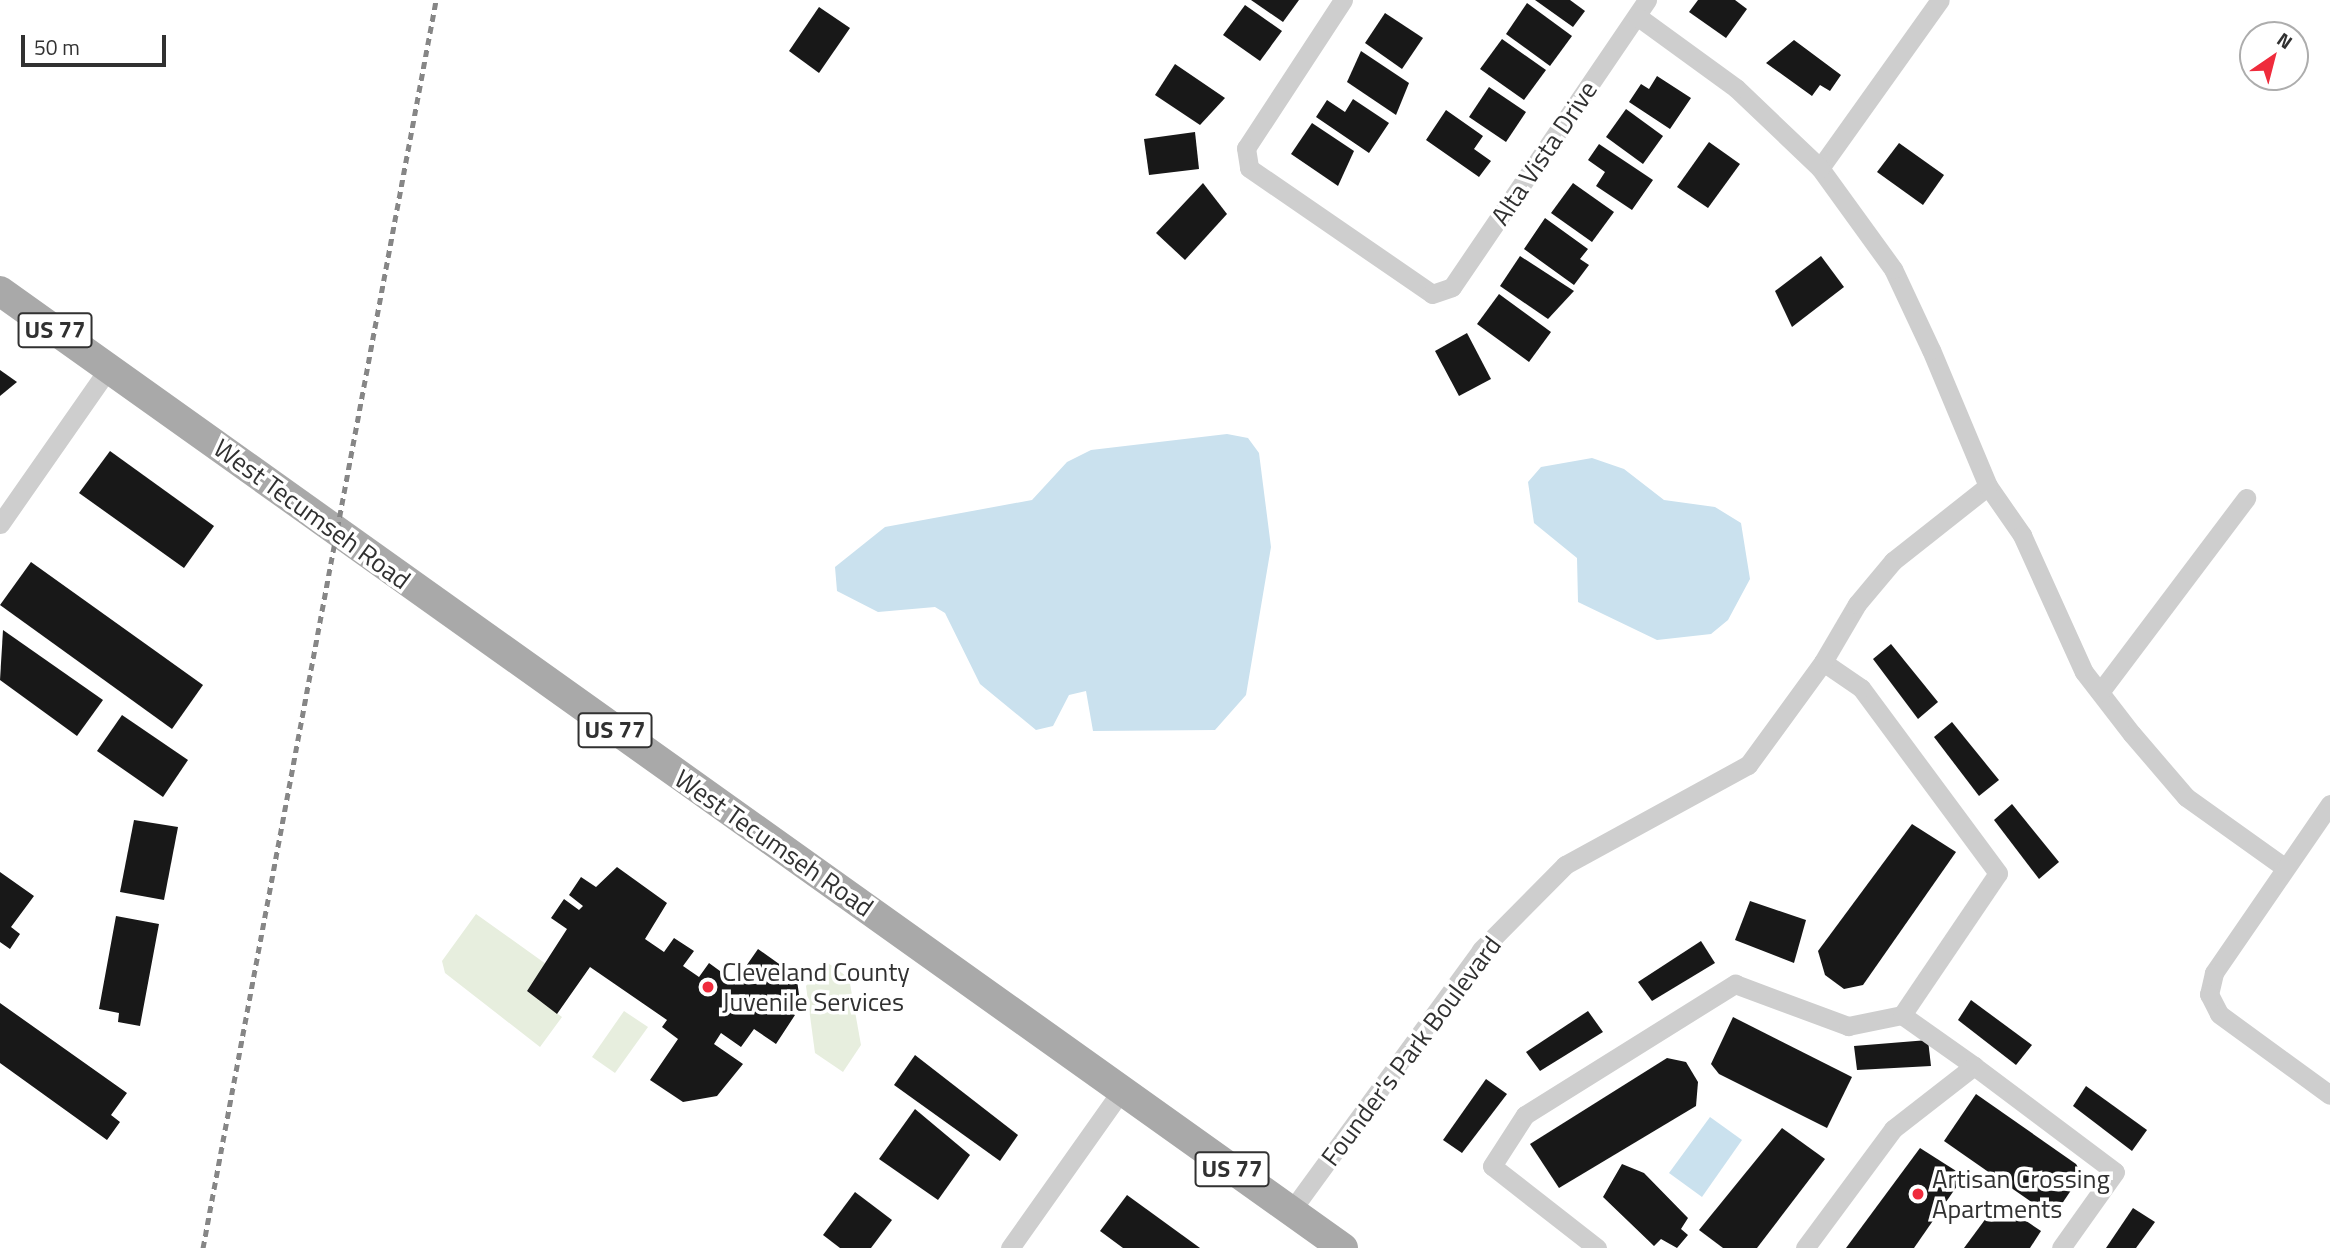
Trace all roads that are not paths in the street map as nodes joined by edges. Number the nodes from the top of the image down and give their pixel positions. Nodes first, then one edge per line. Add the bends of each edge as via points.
1 (1343, 0) edge
2 (1940, 0) edge
3 (1642, 8) edge
4 (1819, 168) junction
5 (0, 291) edge
6 (109, 369) junction
7 (1987, 486) junction
8 (2246, 498) dead end
9 (0, 524) edge
10 (1823, 662) junction
11 (2100, 692) junction
12 (2330, 804) edge
13 (2284, 867) junction
14 (1902, 1015) junction
15 (1974, 1066) junction
16 (1121, 1091) junction
17 (2330, 1095) edge
18 (1291, 1211) junction
19 (1010, 1248) edge
20 (1343, 1248) edge
21 (1597, 1248) edge
22 (1805, 1248) edge
23 (2061, 1248) edge

1 - 3 street, Alta Vista Drive via 1246,148 1249,168 1432,295 1452,287
2 - 4 street
3 - 4 street via 1736,88
4 - 7 street via 1893,269
5 - 6 main road, West Tecumseh Road / US 77
6 - 9 street
6 - 16 main road, West Tecumseh Road / US 77
7 - 10 street, Founder's Park Boulevard via 1893,561 1857,604
7 - 11 street via 2022,535
8 - 11 street
10 - 14 street via 1861,688 1998,873
10 - 18 street, Founder's Park Boulevard via 1748,765 1565,865 1481,950
11 - 13 street via 2186,797
12 - 13 street
13 - 17 street via 2214,973 2209,994 2219,1014
14 - 15 street
14 - 21 street via 1848,1026 1735,984 1525,1115 1492,1166
15 - 22 street via 1893,1129
15 - 23 street via 2115,1172
16 - 18 main road, West Tecumseh Road / US 77
16 - 19 street
18 - 20 main road, West Tecumseh Road / US 77

